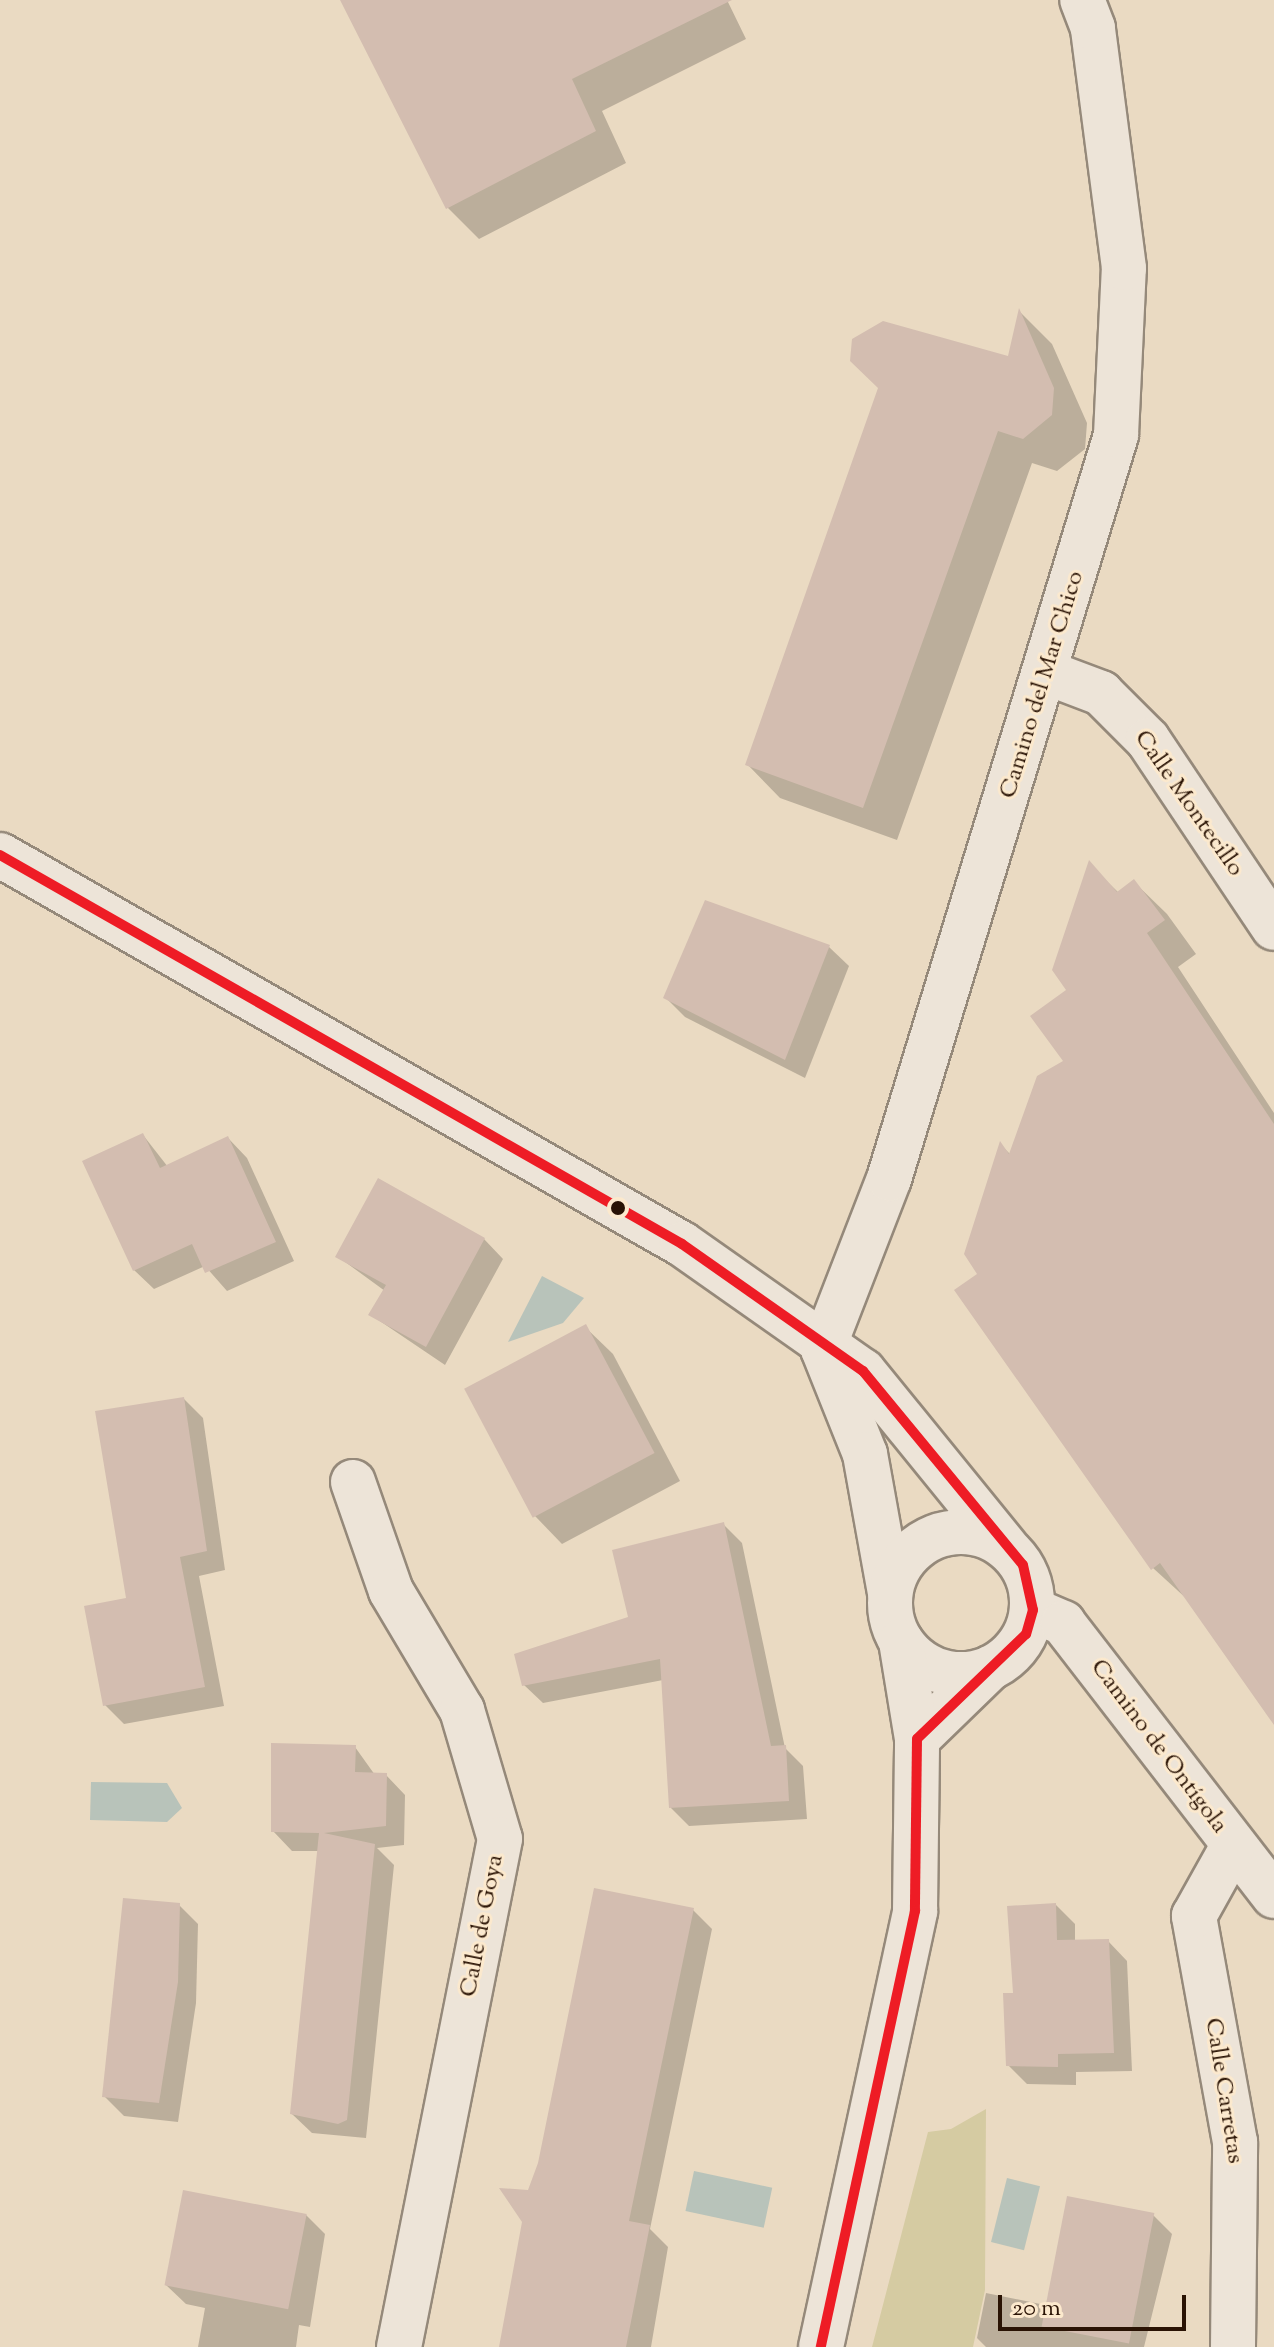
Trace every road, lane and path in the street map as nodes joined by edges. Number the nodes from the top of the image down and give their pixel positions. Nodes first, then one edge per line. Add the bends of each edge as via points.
1 (1082, 0) edge
2 (1048, 673) junction
3 (0, 855) edge
4 (1274, 928) edge
5 (823, 1349) junction
6 (353, 1482) dead end
7 (1006, 1547) junction
8 (890, 1593) junction
9 (1033, 1610) junction
10 (901, 1641) junction
11 (990, 1668) junction
12 (917, 1739) junction
13 (1233, 1846) junction
14 (1274, 1896) edge
15 (399, 2347) edge
16 (821, 2347) edge
17 (1233, 2347) edge

1 - 2 street, Camino del Mar Chico via 1093,28 1124,268 1116,435
2 - 4 street, Calle Montecillo via 1101,693 1148,740
2 - 5 street, Camino del Mar Chico via 889,1179
3 - 5 street via 525,1148 682,1244
5 - 7 street via 863,1371
5 - 8 street via 865,1454
6 - 15 street, Calle de Goya via 391,1591 462,1710 500,1839
7 - 8 street via 960,1531 935,1536 912,1550
7 - 9 street via 1023,1565
8 - 10 street
9 - 11 street via 1011,1655
9 - 13 street, Camino de Ontígola via 1063,1623
10 - 11 street via 941,1672
10 - 12 street
11 - 12 street
12 - 16 street via 915,1911
13 - 14 street, Camino de Ontígola
13 - 17 street, Calle Carretas via 1194,1916 1235,2142

